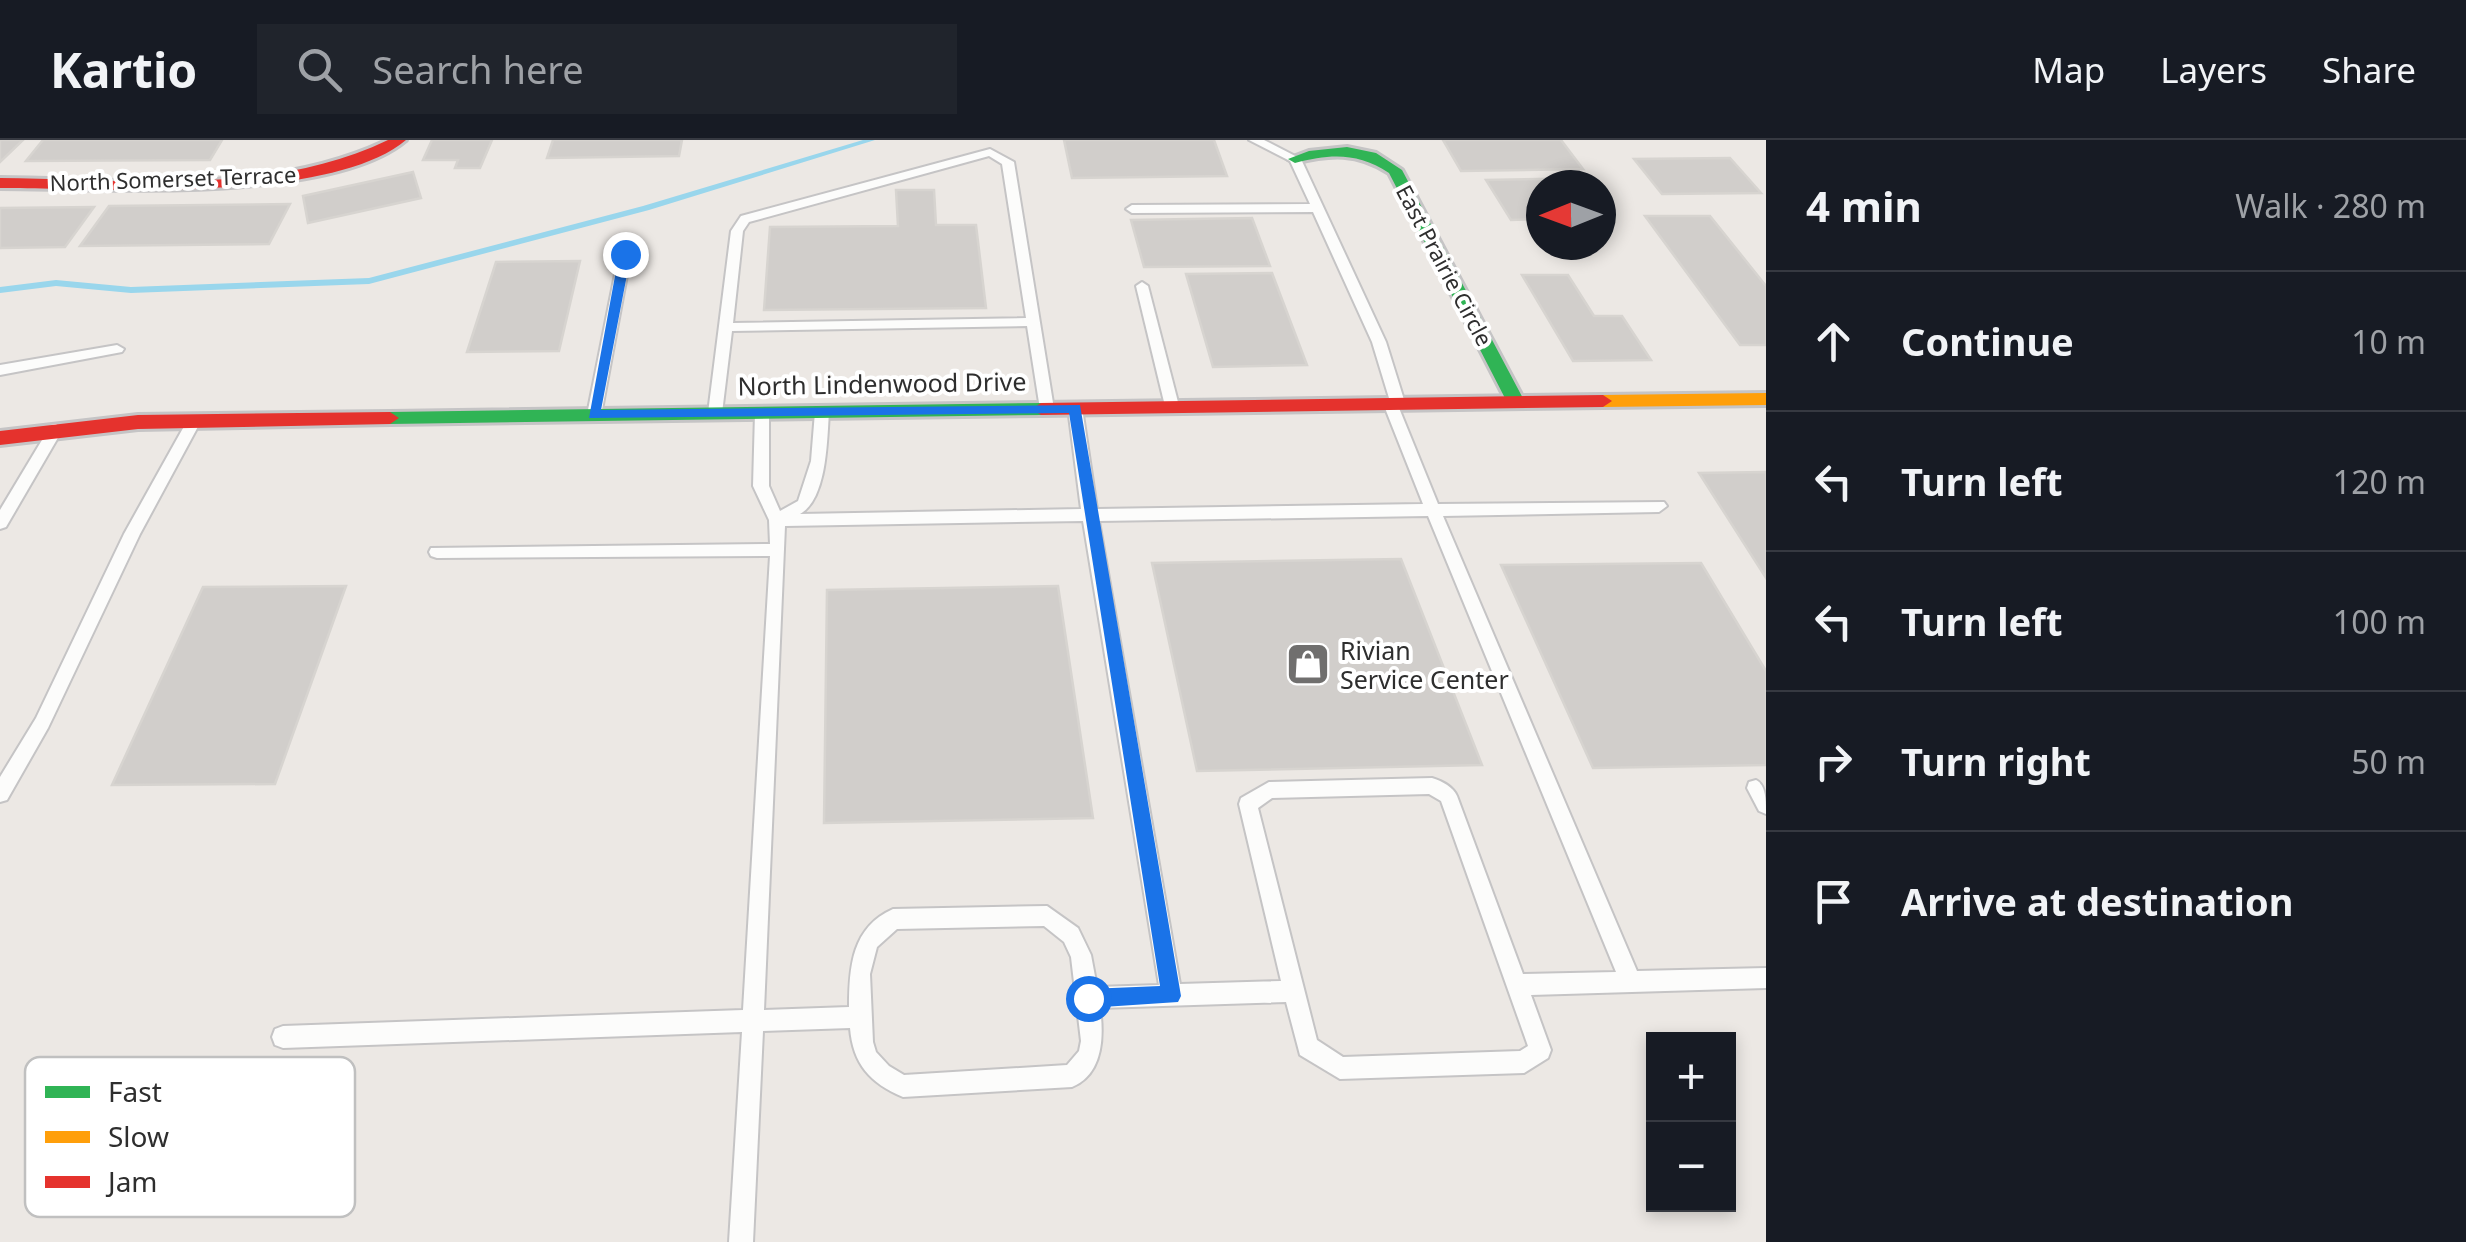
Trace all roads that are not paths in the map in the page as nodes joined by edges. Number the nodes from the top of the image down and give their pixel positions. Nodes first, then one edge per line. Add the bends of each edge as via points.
1 (399, 140) edge
2 (1255, 140) edge
3 (1294, 160) junction
4 (0, 182) edge
5 (1317, 208) junction
6 (1132, 209) dead end
7 (625, 254) dead end
8 (1142, 286) dead end
9 (1033, 322) junction
10 (726, 326) junction
11 (117, 349) dead end
12 (0, 370) edge
13 (1766, 399) edge
14 (1394, 403) junction
15 (1517, 404) junction
16 (1172, 406) junction
17 (1047, 408) junction
18 (1075, 408) junction
19 (762, 412) junction
20 (822, 412) junction
21 (715, 413) junction
22 (594, 415) junction
23 (194, 421) junction
24 (56, 429) junction
25 (0, 438) edge
26 (1659, 506) dead end
27 (1434, 510) junction
28 (1090, 516) junction
29 (777, 520) junction
30 (0, 523) edge
31 (778, 550) junction
32 (437, 552) dead end
33 (0, 794) edge
34 (1766, 978) edge
35 (1631, 982) junction
36 (1518, 985) junction
37 (1293, 991) junction
38 (1171, 996) junction
39 (1088, 998) junction
40 (860, 1017) junction
41 (753, 1022) junction
42 (283, 1036) dead end
43 (741, 1242) edge

1 - 4 street, North Somerset Terrace via 392,149 339,168 270,178
2 - 3 lane
3 - 5 lane
3 - 15 street, East Prairie Circle via 1344,147 1373,152 1395,170
5 - 6 lane
5 - 14 lane via 1379,342
7 - 22 lane
8 - 16 lane
9 - 10 lane
9 - 10 lane via 1008,162 990,152 746,219 737,231
9 - 17 lane
10 - 21 lane
11 - 12 lane
13 - 15 street, North Lindenwood Drive
14 - 15 street, North Lindenwood Drive
14 - 16 street, North Lindenwood Drive
14 - 27 lane
16 - 18 street, North Lindenwood Drive
17 - 18 street, North Lindenwood Drive
17 - 20 street, North Lindenwood Drive
18 - 28 lane
19 - 20 street, North Lindenwood Drive
19 - 21 street, North Lindenwood Drive
19 - 29 lane via 761,486
20 - 29 lane via 805,504
21 - 22 street, North Lindenwood Drive
22 - 23 street, North Lindenwood Drive
23 - 24 street, North Lindenwood Drive
23 - 33 lane
24 - 25 street, North Lindenwood Drive
24 - 30 lane
26 - 27 lane
27 - 28 lane
27 - 35 lane
28 - 29 lane
28 - 38 lane
29 - 31 lane
31 - 32 lane
31 - 41 lane
34 - 35 lane
35 - 36 lane
36 - 37 lane via 1540,1050 1524,1062 1340,1068 1308,1047
36 - 37 lane via 1448,796 1432,786 1269,790 1248,804
37 - 38 lane
38 - 39 lane
39 - 40 lane via 1094,1045 1087,1064 1072,1076 903,1086 878,1075 861,1054
39 - 40 lane via 1071,934 1047,916 893,919 872,933 860,953
40 - 41 lane
41 - 42 lane
41 - 43 lane

